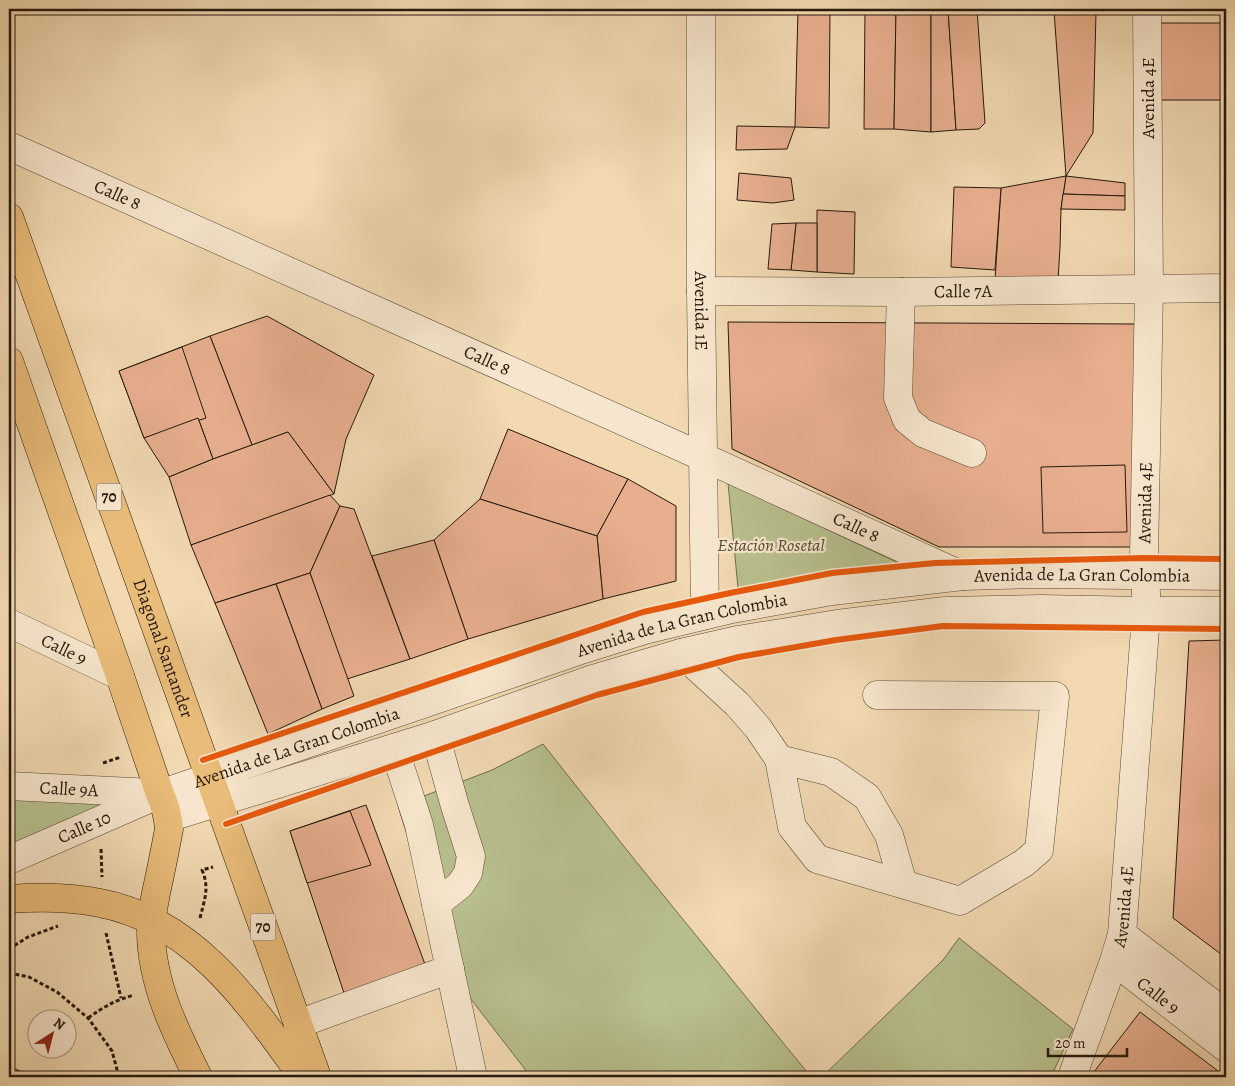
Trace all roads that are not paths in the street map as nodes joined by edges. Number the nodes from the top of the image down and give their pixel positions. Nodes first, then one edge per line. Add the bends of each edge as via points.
1 (701, 9) edge
2 (1133, 9) edge
3 (1147, 9) edge
4 (1166, 9) edge
5 (9, 146) edge
6 (9, 217) edge
7 (1226, 288) edge
8 (1148, 289) junction
9 (701, 291) junction
10 (901, 292) junction
11 (9, 361) edge
12 (972, 453) dead end
13 (703, 456) junction
14 (1144, 575) junction
15 (963, 576) junction
16 (1226, 576) edge
17 (1147, 611) junction
18 (1226, 611) edge
19 (705, 615) junction
20 (9, 624) edge
21 (681, 653) junction
22 (120, 676) junction
23 (877, 695) dead end
24 (435, 735) junction
25 (394, 748) junction
26 (779, 759) junction
27 (209, 777) junction
28 (9, 786) edge
29 (218, 802) junction
30 (164, 806) junction
31 (9, 860) edge
32 (903, 884) junction
33 (9, 899) edge
34 (436, 904) junction
35 (151, 920) junction
36 (1122, 934) junction
37 (1114, 962) junction
38 (450, 969) junction
39 (1226, 1014) edge
40 (298, 1024) junction
41 (1226, 1048) edge
42 (198, 1077) edge
43 (303, 1077) edge
44 (317, 1077) edge
45 (473, 1077) edge
46 (1072, 1077) edge

1 - 9 street, Avenida 1E
2 - 3 street
3 - 4 street
3 - 8 street, Avenida 4E
5 - 13 street, Calle 8
6 - 27 main road, Diagonal Santander / 70
7 - 8 street, Calle 7A
8 - 10 street, Calle 7A
8 - 14 street, Avenida 4E
9 - 10 street, Calle 7A
9 - 13 street, Avenida 1E
10 - 12 street via 898,398 906,420 923,433
11 - 22 main road
13 - 15 street, Calle 8
13 - 19 street, Avenida 1E
14 - 15 street, Avenida de La Gran Colombia
14 - 16 street, Avenida de La Gran Colombia
14 - 17 street, Avenida 4E
15 - 19 street, Avenida de La Gran Colombia via 832,591
17 - 18 street, Avenida de La Gran Colombia
17 - 21 street, Avenida de La Gran Colombia via 944,611 837,624
17 - 36 street, Avenida 4E
19 - 27 street, Avenida de La Gran Colombia via 578,651
20 - 22 street, Calle 9
21 - 24 street, Avenida de La Gran Colombia via 590,680
21 - 26 street via 736,704 758,728
22 - 30 main road
23 - 32 street via 1055,696 1039,850 1024,863 960,901
24 - 25 street, Avenida de La Gran Colombia
24 - 34 street via 471,856 468,872 460,885
25 - 29 street, Avenida de La Gran Colombia
25 - 34 street via 419,825
26 - 32 street via 831,772 867,797 889,835
26 - 32 street via 792,827 817,859
27 - 29 main road, Diagonal Santander / 70
27 - 30 street, Avenida de La Gran Colombia
28 - 30 street, Calle 9A
29 - 30 street, Avenida de La Gran Colombia
29 - 40 main road, Diagonal Santander / 70
30 - 31 street, Calle 10
30 - 35 main road via 169,829
33 - 35 main road via 90,901 129,910
34 - 38 street
35 - 42 main road via 154,969 159,987
35 - 43 main road via 185,941 222,974
36 - 37 street, Avenida 4E
36 - 39 street, Calle 9
37 - 41 street, Calle 9
37 - 46 street, Avenida 4E
38 - 40 street
38 - 45 street
40 - 44 main road, Diagonal Santander / 70

